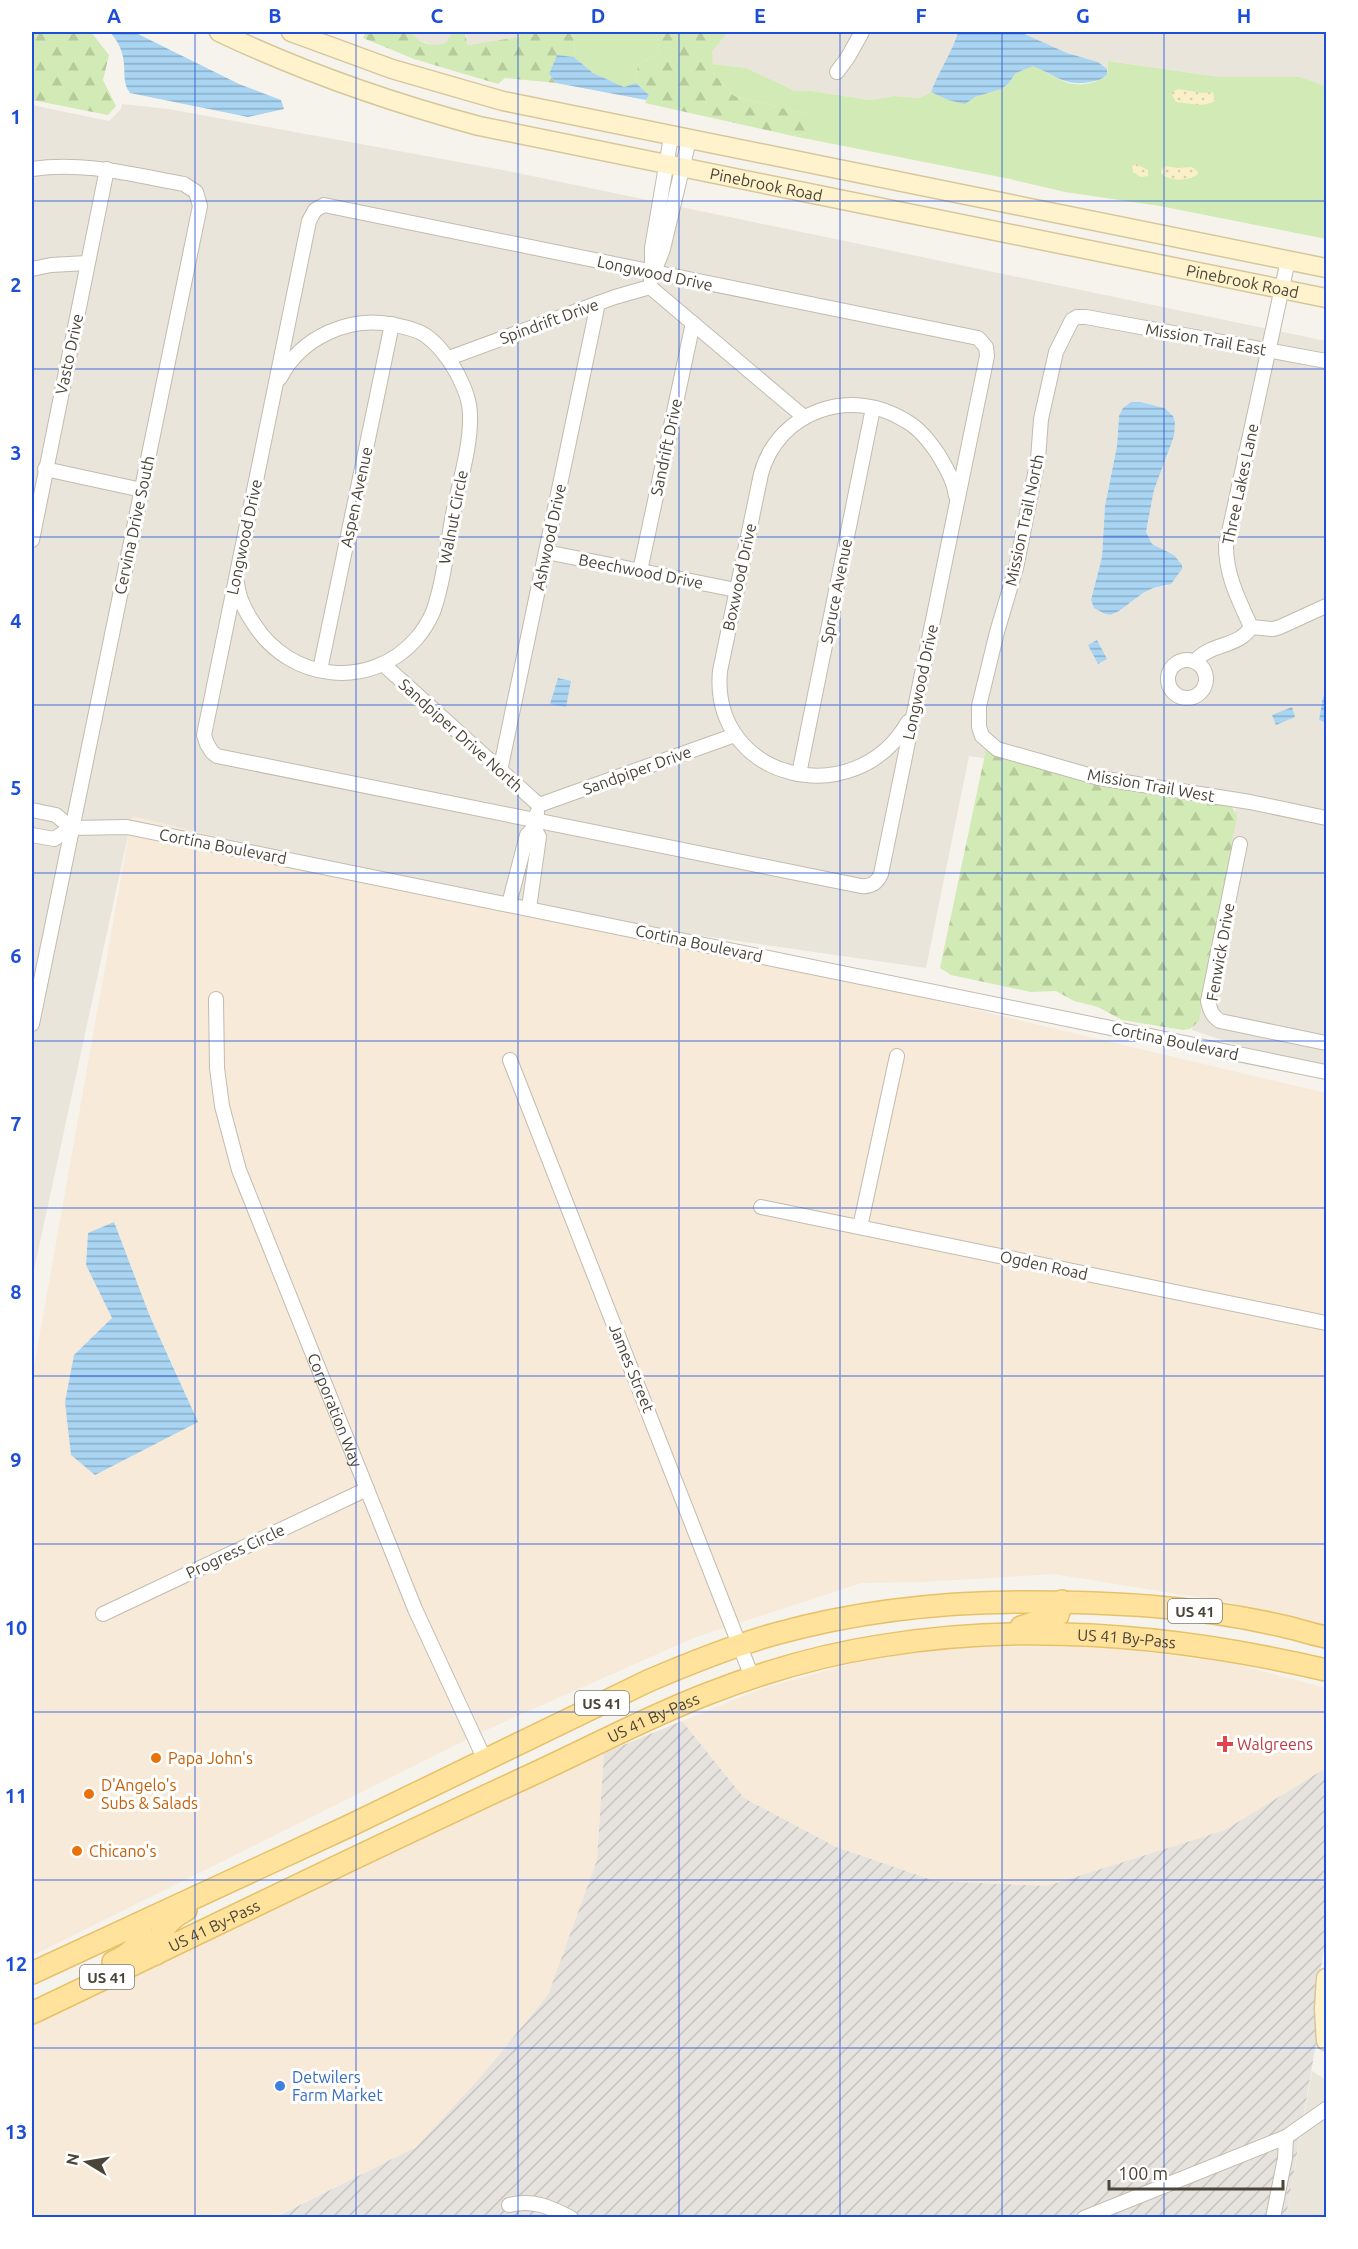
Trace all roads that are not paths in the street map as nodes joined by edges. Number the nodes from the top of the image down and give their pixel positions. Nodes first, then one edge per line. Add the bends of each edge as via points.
1 (219, 32) edge
2 (291, 32) edge
3 (862, 32) edge
4 (837, 72) dead end
5 (671, 136) junction
6 (689, 140) junction
7 (674, 167) junction
8 (32, 169) edge
9 (107, 169) junction
10 (1288, 260) junction
11 (87, 263) junction
12 (1326, 268) edge
13 (32, 269) edge
14 (651, 280) junction
15 (1282, 290) junction
16 (1326, 298) edge
17 (598, 303) junction
18 (1086, 317) joint
19 (693, 323) junction
20 (392, 324) junction
21 (1268, 349) junction
22 (449, 358) junction
23 (1326, 361) edge
24 (276, 386) junction
25 (873, 408) junction
26 (804, 417) junction
27 (45, 470) junction
28 (142, 490) junction
29 (956, 507) junction
30 (32, 540) edge
31 (546, 552) junction
32 (236, 571) junction
33 (640, 571) junction
34 (736, 591) junction
35 (1326, 606) edge
36 (1251, 627) junction
37 (1195, 662) dead end
38 (383, 664) junction
39 (320, 670) junction
40 (915, 704) junction
41 (735, 735) junction
42 (982, 736) joint
43 (500, 771) junction
44 (799, 774) junction
45 (539, 805) junction
46 (32, 810) edge
47 (1326, 818) edge
48 (535, 824) junction
49 (71, 828) junction
50 (32, 835) edge
51 (1240, 844) dead end
52 (509, 904) junction
53 (529, 908) junction
54 (216, 999) dead end
55 (32, 1024) edge
56 (1326, 1043) edge
57 (897, 1056) dead end
58 (510, 1060) dead end
59 (1326, 1072) edge
60 (761, 1207) dead end
61 (860, 1227) junction
62 (1326, 1323) edge
63 (367, 1489) junction
64 (1062, 1601) junction
65 (103, 1614) dead end
66 (997, 1635) junction
67 (1326, 1637) edge
68 (741, 1644) junction
69 (1326, 1670) edge
70 (752, 1677) junction
71 (484, 1760) junction
72 (463, 1806) junction
73 (347, 1827) junction
74 (141, 1923) junction
75 (156, 1954) junction
76 (32, 1973) edge
77 (1326, 1978) edge
78 (32, 2001) edge
79 (32, 2013) edge
80 (1326, 2041) edge
81 (1326, 2109) edge
82 (1286, 2137) junction
83 (509, 2205) dead end
84 (571, 2217) edge
85 (1084, 2217) edge
86 (1273, 2217) edge

1 - 7 street, Pinebrook Road via 323,78 410,107 516,135
2 - 5 street, Pinebrook Road via 458,90
3 - 4 street
5 - 6 street, Pinebrook Road
5 - 7 street
6 - 7 street
6 - 10 street, Pinebrook Road
7 - 14 street via 652,248
7 - 15 street, Pinebrook Road
8 - 9 street, Cervina Drive South via 64,165
9 - 11 street, Vasto Drive
9 - 28 street, Cervina Drive South via 184,184 200,199
10 - 12 street, Pinebrook Road
10 - 15 street, Three Lakes Lane
11 - 13 street
11 - 27 street, Vasto Drive
14 - 17 street, Spindrift Drive
14 - 19 street
14 - 24 street, Longwood Drive via 320,206 309,221
14 - 29 street, Longwood Drive via 982,340 987,356
15 - 16 street, Pinebrook Road
15 - 21 street, Three Lakes Lane
17 - 22 street, Spindrift Drive
17 - 31 street, Ashwood Drive
18 - 21 street, Mission Trail East
18 - 42 street, Mission Trail North via 1072,320 1056,352 1016,568 979,706
19 - 26 street
19 - 33 street, Sandrift Drive
20 - 22 street, Walnut Circle via 426,336
20 - 24 street, Walnut Circle via 355,323 326,334 298,353
20 - 39 street, Aspen Avenue
21 - 23 street, Mission Trail East
21 - 36 street, Three Lakes Lane via 1226,562
22 - 38 street, Walnut Circle via 467,394 470,426 436,600 429,621 416,639
24 - 32 street, Longwood Drive
25 - 26 street, Boxwood Drive via 835,407
25 - 29 street, Boxwood Drive via 905,420 924,436 952,480
25 - 44 street, Spruce Avenue
26 - 34 street, Boxwood Drive via 782,433 764,460
27 - 28 street
27 - 30 street, Vasto Drive
28 - 49 street, Cervina Drive South
29 - 40 street, Longwood Drive
31 - 33 street, Beechwood Drive
31 - 43 street, Ashwood Drive
32 - 39 street, Walnut Circle via 241,600 261,635 284,657
32 - 48 street, Longwood Drive via 204,735 212,752
33 - 34 street, Beechwood Drive
34 - 41 street, Boxwood Drive via 719,680 722,704
35 - 36 street via 1273,629
36 - 37 street via 1243,637 1203,654
38 - 39 street, Walnut Circle via 345,673
38 - 43 street, Sandpiper Drive North
40 - 44 street, Boxwood Drive via 896,740 865,765 830,776
40 - 48 street, Longwood Drive via 880,874 871,886
41 - 44 street, Boxwood Drive via 766,763
41 - 45 street, Sandpiper Drive
42 - 47 street, Mission Trail West via 997,748 1100,778
43 - 45 street, Sandpiper Drive North
45 - 48 street
46 - 49 street via 56,815
48 - 52 street via 527,835
48 - 53 street via 539,837
49 - 50 street, Cortina Boulevard via 54,839
49 - 52 street, Cortina Boulevard via 127,827
49 - 55 street, Cervina Drive South
51 - 56 street, Fenwick Drive via 1208,1001 1210,1009 1220,1021
52 - 53 street, Cortina Boulevard
53 - 59 street, Cortina Boulevard
54 - 63 street, Corporation Way via 222,1106 239,1170
57 - 61 street
58 - 68 street, James Street
60 - 61 street, Ogden Road
61 - 62 street, Ogden Road
63 - 65 street, Progress Circle
63 - 71 street, Corporation Way via 415,1609
64 - 66 main road via 1058,1616
64 - 67 main road, US 41 By-Pass / US 41 via 1208,1613
64 - 68 main road, US 41 By-Pass / US 41 via 950,1603 895,1609 805,1626
66 - 69 main road, US 41 By-Pass / US 41 via 1102,1635 1160,1641
66 - 70 main road, US 41 By-Pass / US 41 via 880,1646 797,1663
68 - 70 street, James Street
68 - 71 main road, US 41 By-Pass / US 41 via 648,1681
70 - 72 main road, US 41 By-Pass / US 41 via 662,1713
71 - 72 main road
71 - 73 main road, US 41 By-Pass / US 41
72 - 75 main road, US 41 By-Pass / US 41
73 - 74 main road, US 41 By-Pass / US 41
73 - 75 main road via 312,1851 173,1917 158,1938
74 - 75 main road
74 - 76 main road, US 41 By-Pass / US 41
74 - 78 main road via 139,1941 129,1954
75 - 79 main road, US 41 By-Pass / US 41
77 - 80 street
81 - 82 street
82 - 85 street
82 - 86 street
83 - 84 street via 540,2203

